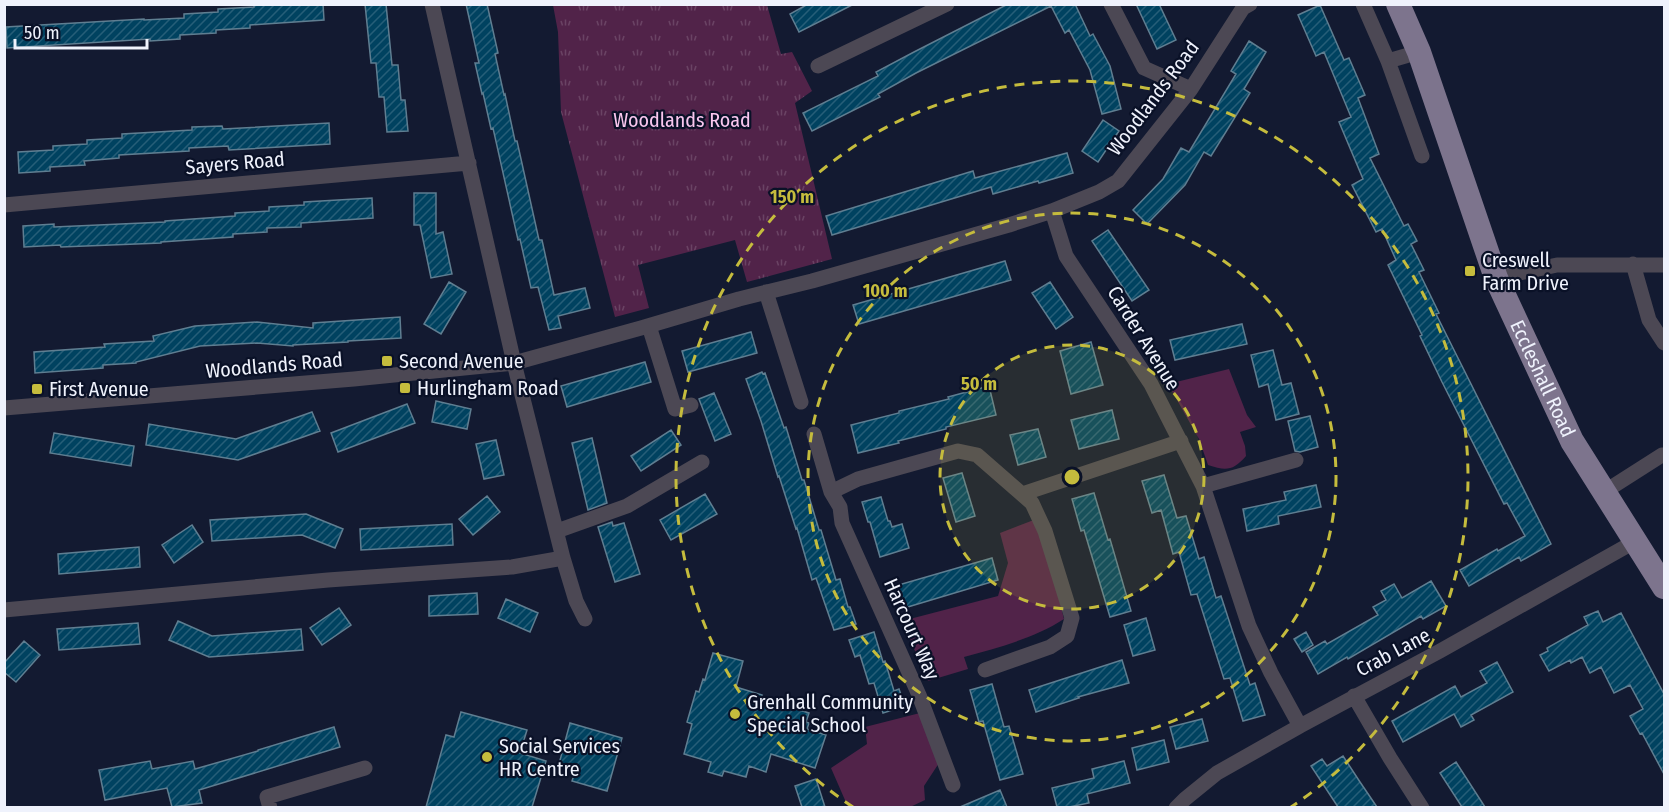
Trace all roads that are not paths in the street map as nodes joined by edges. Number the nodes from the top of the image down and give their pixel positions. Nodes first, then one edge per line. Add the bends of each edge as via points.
1 (432, 4) edge
2 (947, 4) edge
3 (1111, 4) edge
4 (1250, 4) edge
5 (1363, 4) edge
6 (1398, 4) edge
7 (1419, 52) junction
8 (1388, 61) junction
9 (818, 66) dead end
10 (1191, 89) junction
11 (1422, 156) dead end
12 (468, 163) junction
13 (4, 205) edge
14 (1052, 211) junction
15 (1633, 264) junction
16 (1665, 265) edge
17 (1496, 278) junction
18 (766, 292) junction
19 (649, 326) junction
20 (1665, 343) edge
21 (514, 363) junction
22 (801, 402) dead end
23 (691, 405) dead end
24 (4, 408) edge
25 (814, 434) dead end
26 (1181, 441) junction
27 (1665, 455) edge
28 (1296, 460) dead end
29 (702, 462) dead end
30 (1203, 486) junction
31 (831, 492) junction
32 (1604, 492) junction
33 (1022, 494) junction
34 (557, 531) junction
35 (1635, 542) junction
36 (563, 558) junction
37 (1665, 587) edge
38 (4, 610) edge
39 (585, 618) dead end
40 (984, 670) dead end
41 (1354, 696) junction
42 (1300, 726) junction
43 (365, 768) dead end
44 (953, 785) dead end
45 (270, 807) edge
46 (1176, 807) edge
47 (1422, 807) edge

1 - 12 street
2 - 9 street
3 - 10 street via 1144,68
4 - 10 street, Woodlands Road via 1243,8
5 - 8 street
6 - 7 main road, Eccleshall Road
7 - 8 street
7 - 17 main road, Eccleshall Road
8 - 11 street
10 - 14 street, Woodlands Road via 1118,181
12 - 13 street, Sayers Road
12 - 21 street
14 - 18 street, Woodlands Road
14 - 26 street, Carder Avenue via 1066,256 1151,384
15 - 16 street
15 - 17 street via 1557,265
15 - 20 street via 1649,320
17 - 32 main road, Eccleshall Road via 1572,441
18 - 19 street, Woodlands Road
18 - 22 street
19 - 21 street, Woodlands Road
19 - 23 street via 675,410
21 - 24 street, Woodlands Road
21 - 34 street
25 - 31 street, Harcourt Way
26 - 30 street, Carder Avenue
26 - 33 street
27 - 32 street
28 - 30 street
29 - 34 street via 627,506
30 - 42 street, Carder Avenue via 1250,627
31 - 33 street via 858,479 958,451 977,455
31 - 44 street, Harcourt Way via 919,694
32 - 35 main road, Eccleshall Road
33 - 40 street via 1032,503 1045,531 1072,618 1067,636 1050,647
34 - 36 street
35 - 37 main road, Eccleshall Road
35 - 41 street, Crab Lane
36 - 38 street via 512,567
36 - 39 street
41 - 42 street, Crab Lane
41 - 47 street
42 - 46 street, Crab Lane via 1216,773
43 - 45 street via 267,797

